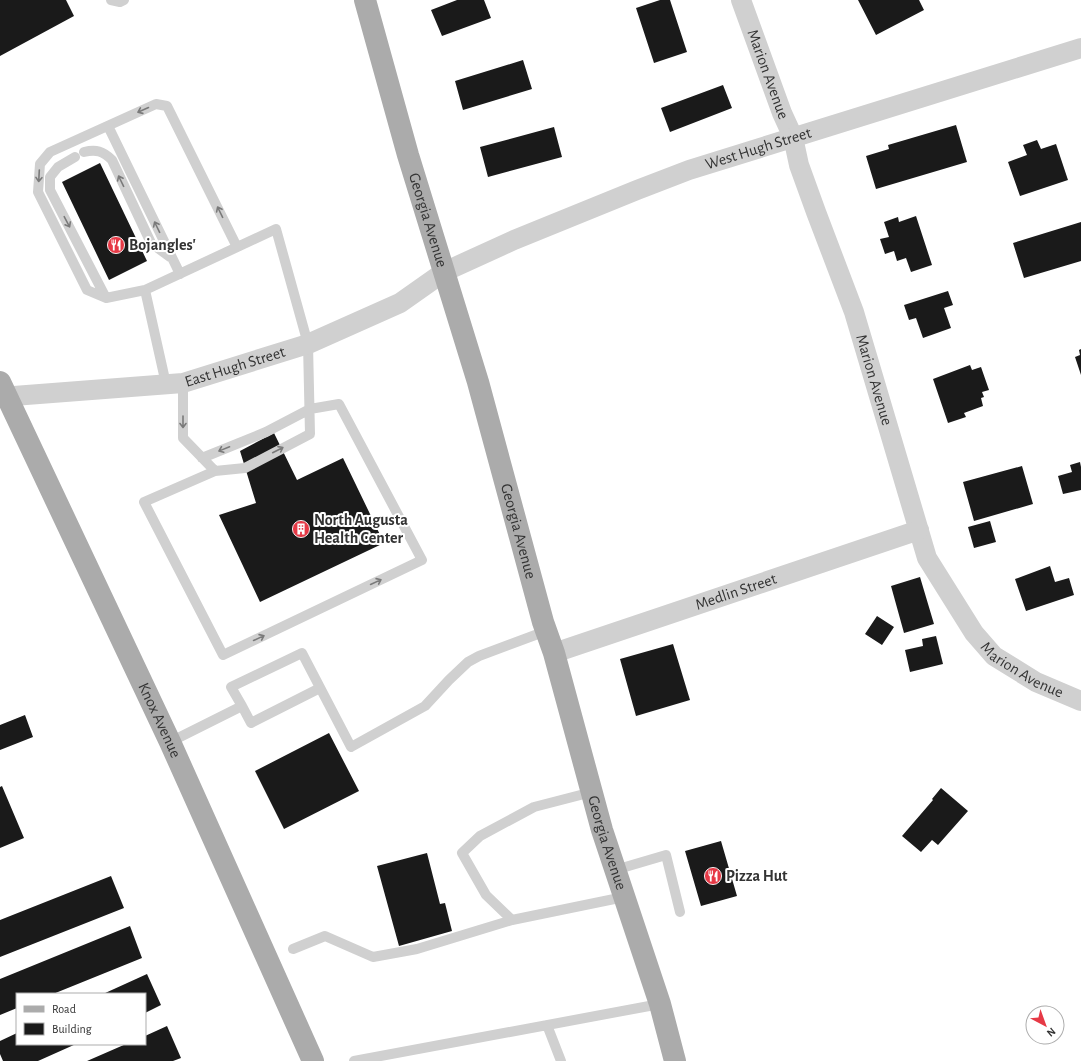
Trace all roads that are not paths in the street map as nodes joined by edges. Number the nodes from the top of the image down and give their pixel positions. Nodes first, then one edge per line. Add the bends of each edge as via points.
1 (112, 0) edge
2 (124, 0) edge
3 (365, 0) edge
4 (742, 0) edge
5 (1081, 48) edge
6 (108, 126) junction
7 (793, 137) junction
8 (237, 247) junction
9 (172, 258) junction
10 (444, 272) junction
11 (180, 274) junction
12 (145, 290) junction
13 (106, 298) junction
14 (308, 344) junction
15 (175, 383) junction
16 (2, 391) edge
17 (310, 409) junction
18 (202, 458) junction
19 (215, 471) junction
20 (919, 530) junction
21 (546, 631) junction
22 (554, 653) junction
23 (320, 688) junction
24 (1081, 701) edge
25 (242, 706) junction
26 (170, 742) junction
27 (592, 792) junction
28 (615, 870) junction
29 (624, 897) junction
30 (680, 912) dead end
31 (512, 920) junction
32 (293, 948) dead end
33 (660, 1004) junction
34 (547, 1025) junction
35 (313, 1061) edge
36 (354, 1061) edge
37 (561, 1061) edge
38 (675, 1061) edge

1 - 2 lane
3 - 10 main road, Georgia Avenue
4 - 7 street, Marion Avenue
5 - 7 street, West Hugh Street
8 -> 6 lane via 167,106 156,104
9 -> 6 lane
6 -> 13 lane via 50,152 40,164 38,192 87,290
7 - 10 street, West Hugh Street via 689,170 637,190 514,240
7 - 20 street, Marion Avenue via 808,192 854,312
8 - 11 lane
8 - 14 lane via 276,229
9 - 11 lane
9 -> 13 lane via 152,244 112,160 105,153 92,150 58,167 50,177 50,190
10 - 14 street, East Hugh Street via 400,303
10 - 21 main road, Georgia Avenue via 478,382
11 - 12 lane
12 - 13 lane
12 - 15 lane
14 - 15 street, East Hugh Street
14 - 17 lane
15 - 16 street, East Hugh Street
15 -> 18 lane via 183,438
16 - 26 main road, Knox Avenue
17 -> 18 lane via 266,432
19 -> 17 lane via 245,468 310,434
19 -> 17 lane via 144,502 223,655 422,560 339,404
18 - 19 lane
20 - 22 street, Medlin Street
20 - 24 street, Marion Avenue via 927,558 974,633 994,656 1036,682
21 - 22 main road, Georgia Avenue
21 - 23 lane via 468,662 425,706 351,747
22 - 27 main road, Georgia Avenue
23 - 25 lane via 251,723
23 - 25 lane via 302,653 231,687
25 - 26 lane
26 - 35 main road, Knox Avenue
27 - 28 main road, Georgia Avenue
27 - 31 lane via 534,807 480,836 462,853 486,895
28 - 29 main road, Georgia Avenue
28 - 30 lane via 666,854
29 - 31 lane
29 - 33 main road, Georgia Avenue
31 - 32 lane via 417,949 372,957 325,936
33 - 34 lane
33 - 38 main road, Georgia Avenue
34 - 36 lane
34 - 37 lane

